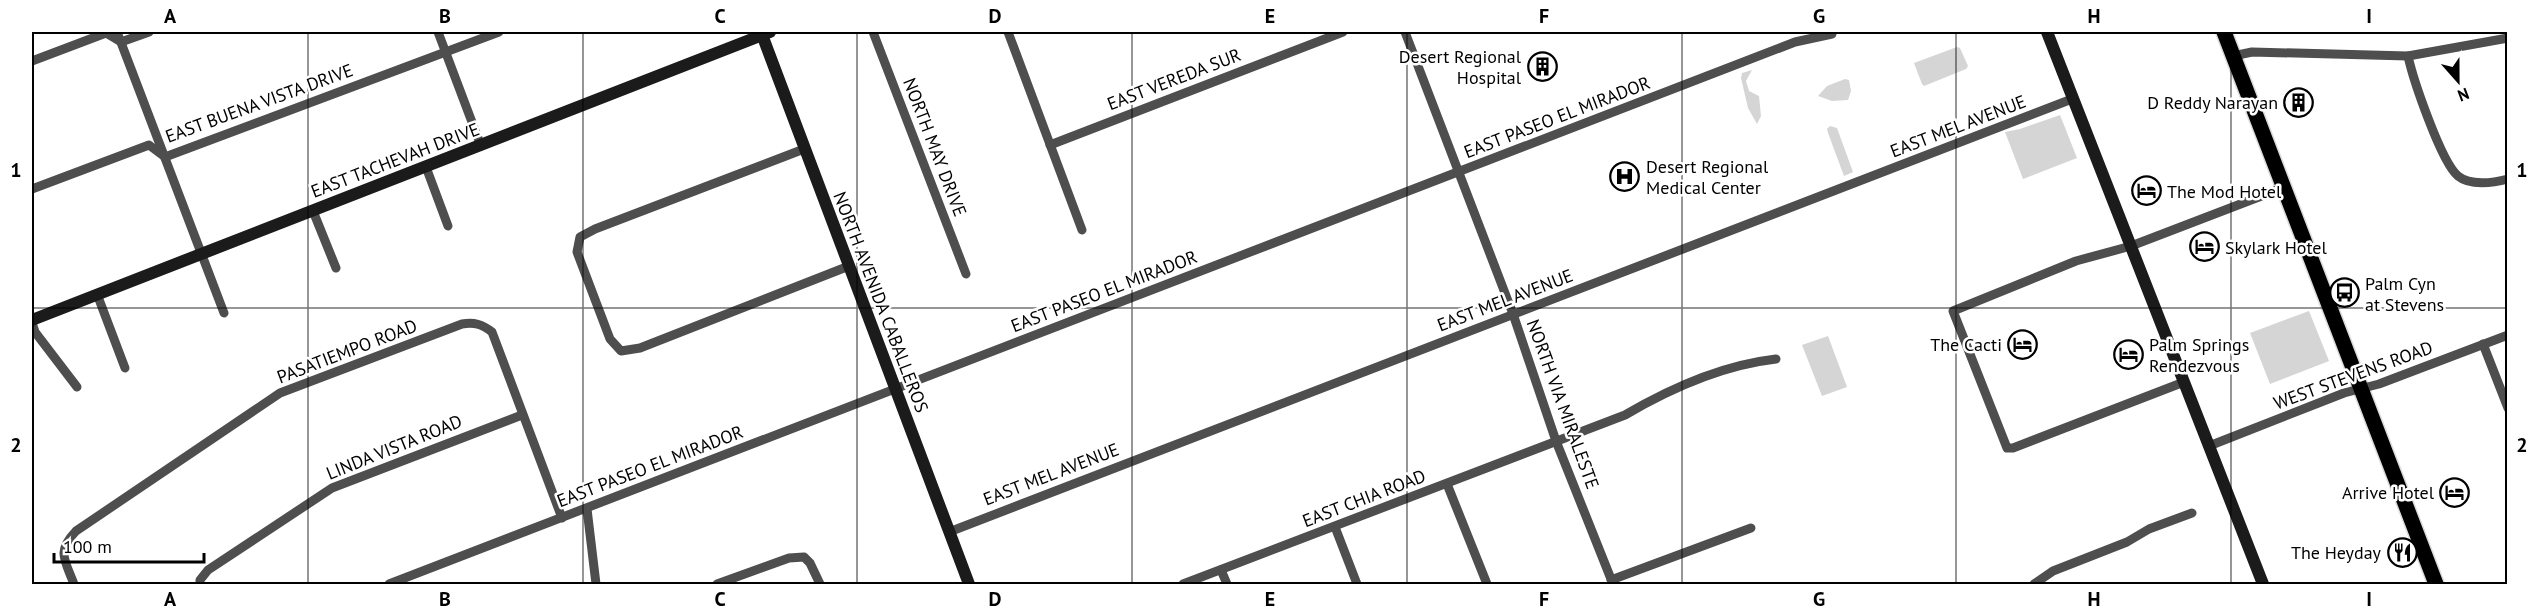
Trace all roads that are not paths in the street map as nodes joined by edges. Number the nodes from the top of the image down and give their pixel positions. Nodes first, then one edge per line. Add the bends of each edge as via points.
1 (117, 32) edge
2 (149, 32) edge
3 (438, 32) edge
4 (499, 32) edge
5 (873, 32) edge
6 (1008, 32) edge
7 (1343, 32) edge
8 (1405, 32) edge
9 (2047, 32) edge
10 (2224, 32) edge
11 (764, 33) edge
12 (1832, 34) dead end
13 (2508, 38) edge
14 (121, 42) junction
15 (446, 52) junction
16 (2233, 56) junction
17 (2408, 56) junction
18 (32, 61) edge
19 (2072, 99) junction
20 (1050, 145) junction
21 (481, 146) junction
22 (804, 149) junction
23 (165, 157) junction
24 (426, 167) junction
25 (1459, 173) junction
26 (2508, 179) edge
27 (2284, 187) junction
28 (32, 189) edge
29 (313, 212) junction
30 (448, 226) dead end
31 (1082, 230) dead end
32 (2132, 246) junction
33 (201, 254) junction
34 (849, 266) junction
35 (336, 268) dead end
36 (966, 274) dead end
37 (97, 294) junction
38 (224, 313) dead end
39 (1513, 314) junction
40 (32, 321) edge
41 (2508, 335) edge
42 (2483, 344) junction
43 (1776, 358) dead end
44 (125, 368) dead end
45 (2184, 382) junction
46 (77, 387) dead end
47 (2362, 388) junction
48 (894, 389) junction
49 (2508, 408) edge
50 (522, 415) junction
51 (1556, 441) junction
52 (2209, 446) junction
53 (1448, 484) junction
54 (587, 509) junction
55 (2192, 513) dead end
56 (562, 518) junction
57 (1335, 527) junction
58 (1751, 528) dead end
59 (949, 532) junction
60 (1221, 570) junction
61 (1612, 582) edge
62 (2035, 584) edge
63 (74, 585) edge
64 (200, 585) edge
65 (389, 585) edge
66 (596, 585) edge
67 (717, 585) edge
68 (820, 585) edge
69 (969, 585) edge
70 (1183, 585) edge
71 (1227, 585) edge
72 (1357, 585) edge
73 (1487, 585) edge
74 (2264, 585) edge
75 (2436, 585) edge

1 - 14 street
2 - 14 street
3 - 15 street
4 - 15 street, EAST BUENA VISTA DRIVE
5 - 36 street, NORTH MAY DRIVE
6 - 20 street
7 - 20 street, EAST VEREDA SUR
8 - 25 street, NORTH VIA MIRALESTE
9 - 19 street
10 - 16 main road
11 - 21 street, EAST TACHEVAH DRIVE
11 - 22 street, NORTH AVENIDA CABALLEROS
12 - 25 street, EAST PASEO EL MIRADOR via 1795,42
13 - 17 street
14 - 18 street via 105,33
14 - 23 street
15 - 21 street
15 - 23 street, EAST BUENA VISTA DRIVE
16 - 17 street via 2252,52
16 - 27 main road
17 - 26 street via 2446,160 2458,176 2479,183
19 - 32 street
19 - 39 street, EAST MEL AVENUE
20 - 31 street
21 - 24 street, EAST TACHEVAH DRIVE
22 - 34 street, NORTH AVENIDA CABALLEROS
22 - 34 street via 579,237 577,252 610,339 621,351 640,348
23 - 28 street, EAST BUENA VISTA DRIVE via 149,145
23 - 33 street
24 - 29 street, EAST TACHEVAH DRIVE
24 - 30 street
25 - 39 street, NORTH VIA MIRALESTE
25 - 48 street, EAST PASEO EL MIRADOR
27 - 32 street
27 - 47 main road
29 - 33 street, EAST TACHEVAH DRIVE
29 - 35 street
32 - 45 street
32 - 45 street via 2087,257 1953,311 2007,448
33 - 37 street, EAST TACHEVAH DRIVE
33 - 38 street
34 - 48 street, NORTH AVENIDA CABALLEROS
37 - 40 street, EAST TACHEVAH DRIVE
37 - 44 street
39 - 51 street, NORTH VIA MIRALESTE
39 - 59 street, EAST MEL AVENUE
40 - 46 street via 35,332
41 - 42 street, WEST STEVENS ROAD
42 - 47 street, WEST STEVENS ROAD
42 - 49 street
43 - 51 street, EAST CHIA ROAD via 1747,362
45 - 52 street
47 - 52 street, WEST STEVENS ROAD
47 - 75 main road
48 - 54 street, EAST PASEO EL MIRADOR
48 - 59 street, NORTH AVENIDA CABALLEROS
50 - 56 street, PASATIEMPO ROAD
50 - 63 street, PASATIEMPO ROAD via 492,332 472,323 309,382 272,399 76,531 65,543 63,556
50 - 64 street, LINDA VISTA ROAD via 332,489 208,570
51 - 53 street, EAST CHIA ROAD
51 - 61 street, NORTH VIA MIRALESTE
52 - 74 street
53 - 57 street, EAST CHIA ROAD
53 - 73 street
54 - 56 street, EAST PASEO EL MIRADOR
54 - 66 street
55 - 62 street via 2053,571
56 - 65 street, EAST PASEO EL MIRADOR
57 - 60 street, EAST CHIA ROAD
57 - 72 street
58 - 61 street
59 - 69 street, NORTH AVENIDA CABALLEROS
60 - 70 street, EAST CHIA ROAD
60 - 71 street
67 - 68 street via 789,558 804,557

